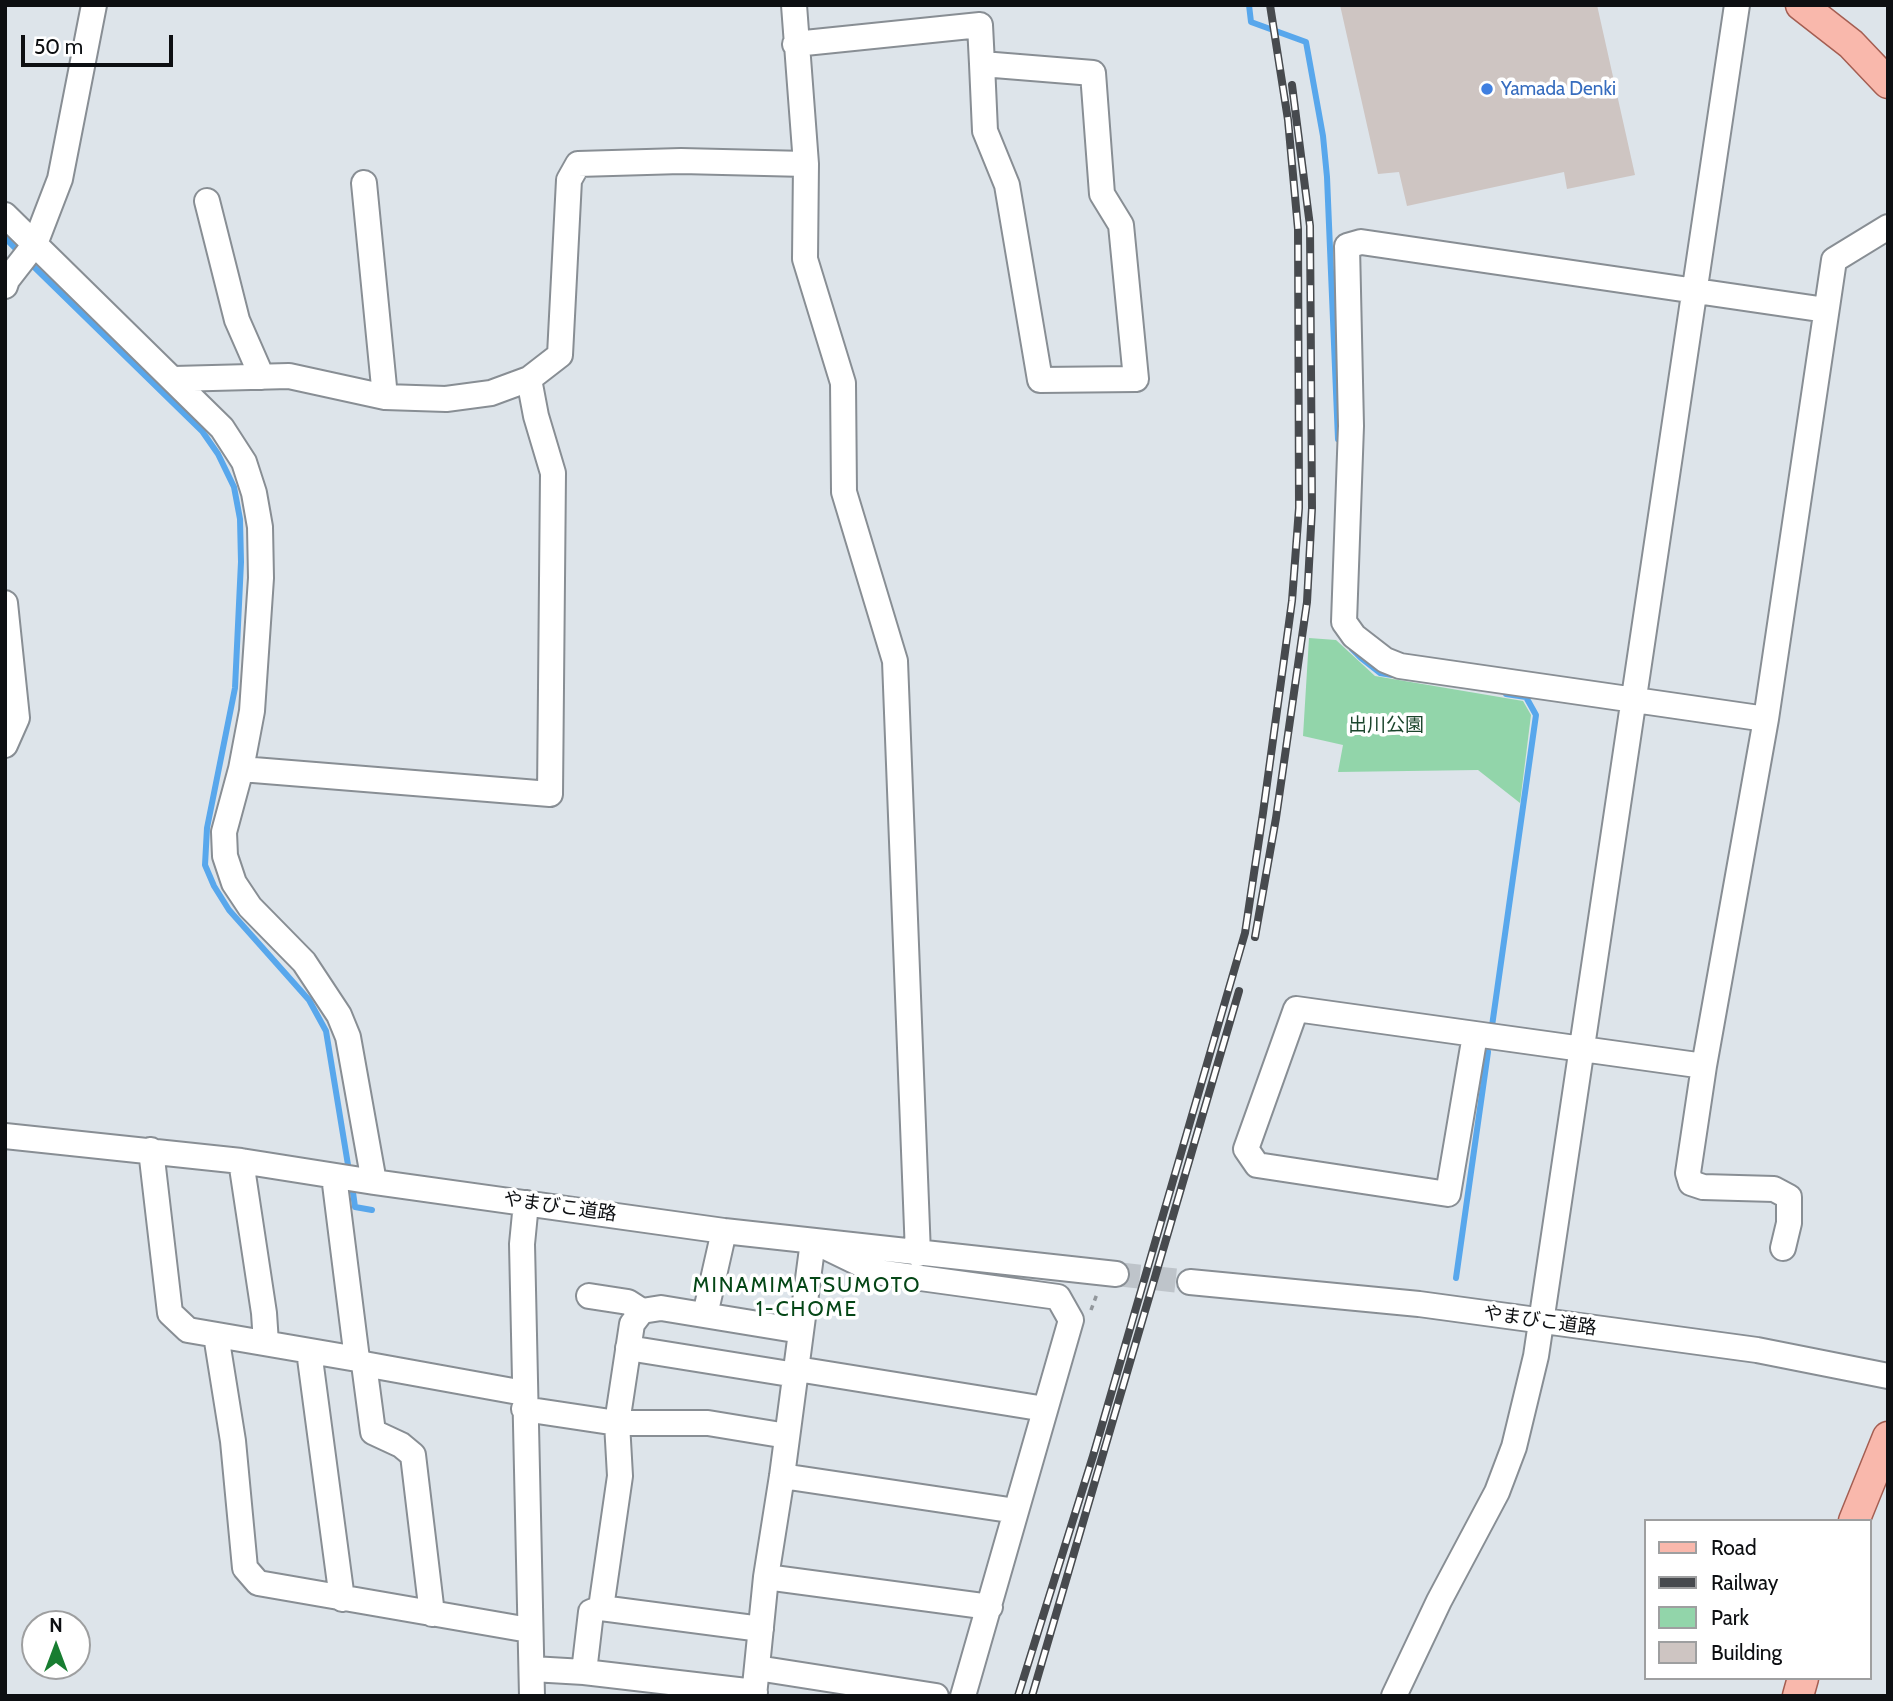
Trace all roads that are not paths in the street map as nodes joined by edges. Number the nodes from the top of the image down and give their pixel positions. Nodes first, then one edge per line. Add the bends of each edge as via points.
1 (94, 5) edge
2 (794, 5) edge
3 (1737, 5) edge
4 (1801, 5) edge
5 (796, 44) junction
6 (982, 64) junction
7 (1887, 81) edge
8 (806, 164) junction
9 (363, 183) dead end
10 (207, 201) dead end
11 (5, 215) edge
12 (1888, 228) edge
13 (20, 264) edge
14 (1695, 291) junction
15 (1826, 310) junction
16 (262, 377) junction
17 (174, 379) junction
18 (529, 379) junction
19 (385, 397) junction
20 (5, 603) edge
21 (1634, 698) junction
22 (1766, 719) junction
23 (5, 746) edge
24 (241, 769) junction
25 (1475, 1035) junction
26 (1582, 1049) junction
27 (1704, 1066) junction
28 (5, 1136) edge
29 (151, 1150) junction
30 (241, 1161) junction
31 (336, 1176) junction
32 (369, 1181) junction
33 (526, 1203) junction
34 (724, 1230) junction
35 (813, 1241) junction
36 (1783, 1248) dead end
37 (918, 1254) junction
38 (1116, 1274) tunnel mouth
39 (1190, 1282) tunnel mouth
40 (589, 1296) dead end
41 (642, 1311) junction
42 (705, 1315) junction
43 (1541, 1322) junction
44 (801, 1332) junction
45 (216, 1335) junction
46 (266, 1343) junction
47 (628, 1348) junction
48 (309, 1351) junction
49 (360, 1362) junction
50 (796, 1372) junction
51 (1888, 1376) edge
52 (524, 1401) junction
53 (1045, 1409) junction
54 (617, 1423) junction
55 (787, 1436) junction
56 (1888, 1437) edge
57 (782, 1476) junction
58 (1016, 1511) junction
59 (1855, 1519) edge
60 (766, 1577) junction
61 (342, 1599) junction
62 (990, 1607) junction
63 (601, 1608) junction
64 (432, 1614) junction
65 (761, 1629) junction
66 (529, 1630) junction
67 (757, 1668) junction
68 (532, 1669) junction
69 (584, 1672) junction
70 (754, 1694) edge
71 (532, 1696) edge
72 (936, 1696) edge
73 (963, 1696) edge
74 (1394, 1696) edge

1 - 13 street via 60,179
2 - 5 street
3 - 14 street
4 - 7 main road
5 - 6 street via 980,25
5 - 8 street
6 - 6 street via 1093,73 1102,194 1121,225 1136,379 1040,380 1007,185 985,131
8 - 18 street via 578,164 569,180 560,355
8 - 37 street via 805,259 843,383 844,492 895,661
9 - 19 street
10 - 16 street via 237,320
11 - 13 street
12 - 15 street via 1834,260
13 - 17 street
14 - 15 street
14 - 21 street
14 - 21 street via 1361,242 1347,246 1351,426 1344,622 1369,650 1400,666
15 - 22 street
16 - 17 street
16 - 19 street via 289,376
17 - 24 street via 222,428 244,462 260,527 252,711
18 - 19 street via 491,393
18 - 24 street via 553,473 550,794
20 - 23 street via 17,718
21 - 22 street
21 - 26 street
22 - 27 street
24 - 32 street via 224,832 225,856 234,884 304,962 339,1015 348,1037
25 - 25 street via 1296,1009 1246,1149 1256,1165 1448,1194
25 - 26 street
26 - 27 street
26 - 43 street
27 - 36 street via 1688,1173 1691,1183 1774,1189 1789,1197
28 - 29 street, やまびこ道路
29 - 30 street, やまびこ道路
29 - 45 street via 170,1313 188,1331
30 - 31 street, やまびこ道路
30 - 46 street
31 - 32 street, やまびこ道路
31 - 49 street
32 - 33 street, やまびこ道路
33 - 34 street, やまびこ道路
33 - 52 street via 522,1244
34 - 35 street, やまびこ道路
34 - 42 street
35 - 37 street, やまびこ道路
35 - 44 street
35 - 53 street via 877,1272 1058,1297 1071,1320
37 - 38 street, やまびこ道路
39 - 43 street, やまびこ道路 via 1419,1304
40 - 41 street via 628,1302
41 - 42 street via 661,1308
41 - 47 street via 632,1324
42 - 44 street
43 - 51 street, やまびこ道路 via 1757,1350
43 - 74 street via 1526,1404 1497,1492
44 - 50 street
45 - 46 street
45 - 61 street via 233,1441 245,1568 257,1583
46 - 48 street
47 - 50 street
47 - 54 street
48 - 49 street
48 - 61 street
49 - 52 street
49 - 64 street via 373,1432 413,1455
50 - 53 street
50 - 55 street
52 - 54 street
52 - 66 street
53 - 58 street
54 - 55 street via 708,1423
54 - 63 street via 620,1476
55 - 57 street
56 - 59 main road
57 - 58 street
57 - 60 street
58 - 62 street
60 - 62 street
60 - 65 street
61 - 64 street
62 - 73 street
63 - 65 street
63 - 69 street via 591,1612
64 - 66 street
65 - 67 street
66 - 68 street
67 - 70 street
67 - 72 street
68 - 69 street
68 - 71 street
69 - 70 street

